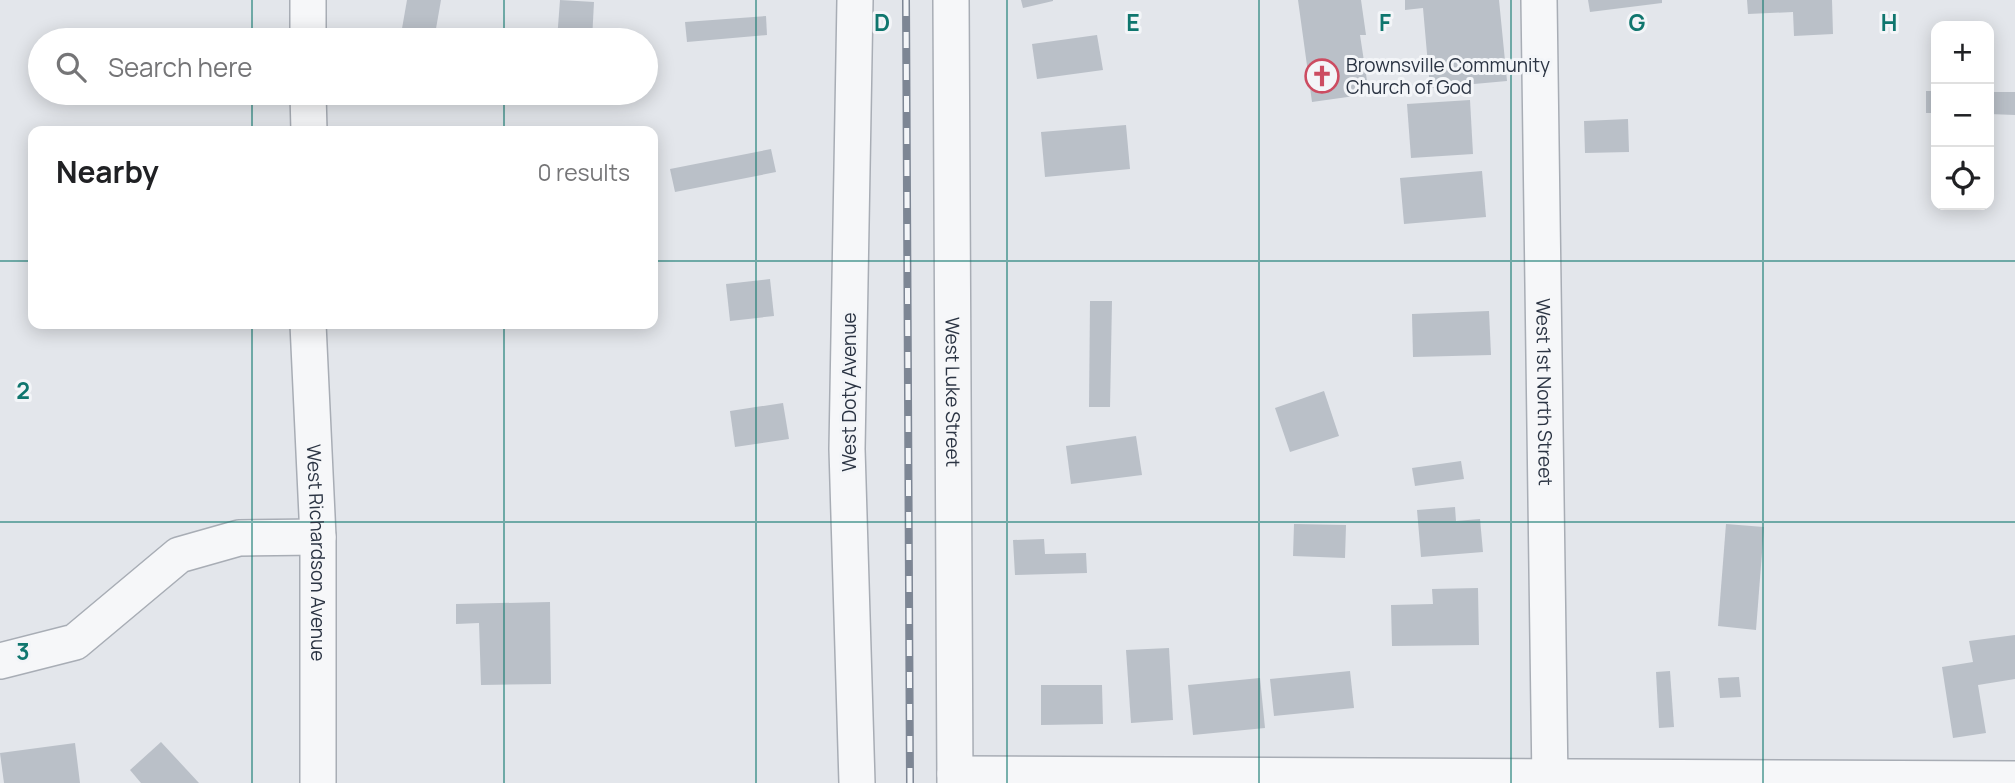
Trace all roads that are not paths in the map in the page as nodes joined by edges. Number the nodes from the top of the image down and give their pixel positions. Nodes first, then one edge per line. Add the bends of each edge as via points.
1 (308, 0) edge
2 (855, 0) edge
3 (951, 0) edge
4 (1539, 0) edge
5 (308, 28) edge
6 (309, 105) edge
7 (309, 126) edge
8 (308, 329) edge
9 (318, 537) junction
10 (0, 661) edge
11 (955, 778) edge
12 (1550, 779) edge
13 (2015, 779) edge
14 (318, 783) edge
15 (857, 783) edge

1 - 5 street
2 - 15 street, West Doty Avenue via 847,449
3 - 11 street, West Luke Street
4 - 12 street, West 1st North Street
6 - 7 street
8 - 9 street, West Richardson Avenue
9 - 10 street via 239,538 180,555 75,642
9 - 14 street, West Richardson Avenue
11 - 12 street
12 - 13 street

